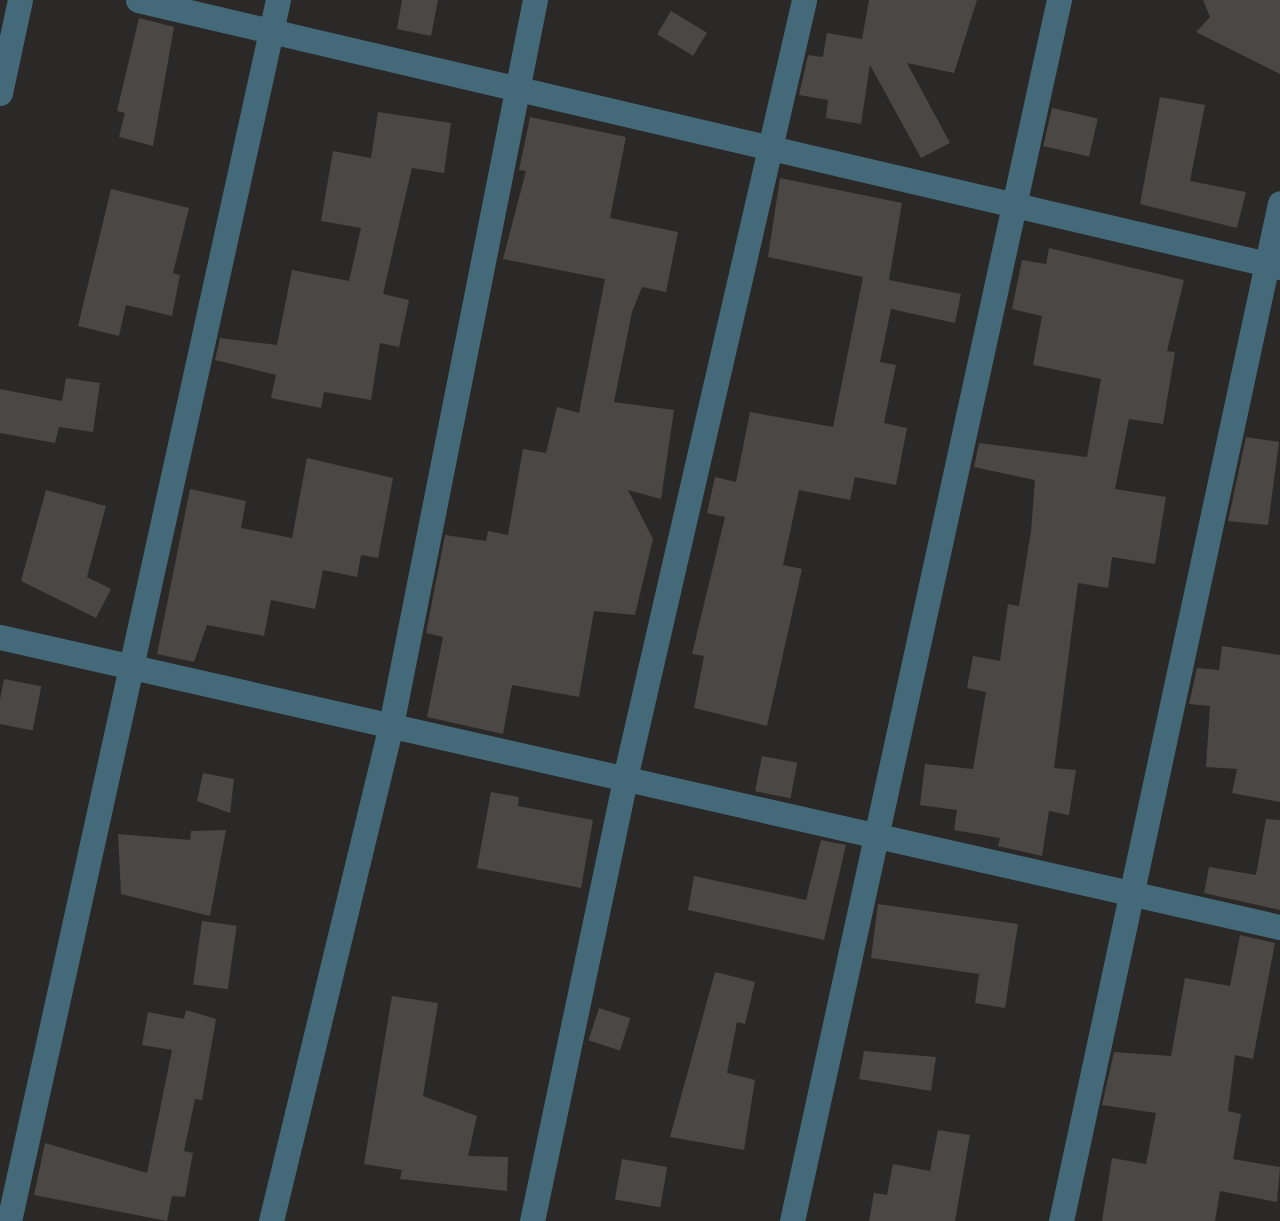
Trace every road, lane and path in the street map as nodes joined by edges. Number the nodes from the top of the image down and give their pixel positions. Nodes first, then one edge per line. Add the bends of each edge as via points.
1 (20, 0) edge
2 (138, 0) edge
3 (278, 0) edge
4 (535, 0) edge
5 (804, 0) edge
6 (1059, 0) edge
7 (272, 27) junction
8 (515, 85) junction
9 (0, 93) edge
10 (769, 142) junction
11 (1280, 203) edge
12 (1018, 205) junction
13 (1273, 265) edge
14 (0, 636) edge
15 (132, 667) junction
16 (391, 726) junction
17 (625, 778) junction
18 (879, 836) junction
19 (1129, 892) junction
20 (1280, 927) edge
21 (8, 1221) edge
22 (270, 1221) edge
23 (532, 1221) edge
24 (792, 1221) edge
25 (1061, 1221) edge

1 - 9 street
2 - 7 street
3 - 7 street
4 - 8 street
5 - 10 street
6 - 12 street
7 - 8 street
7 - 15 street
8 - 10 street
8 - 16 street
10 - 12 street
10 - 17 street
11 - 13 street
12 - 13 street
12 - 18 street
13 - 19 street
14 - 15 street
15 - 16 street
15 - 21 street
16 - 17 street
16 - 22 street
17 - 18 street
17 - 23 street
18 - 19 street
18 - 24 street
19 - 20 street
19 - 25 street

